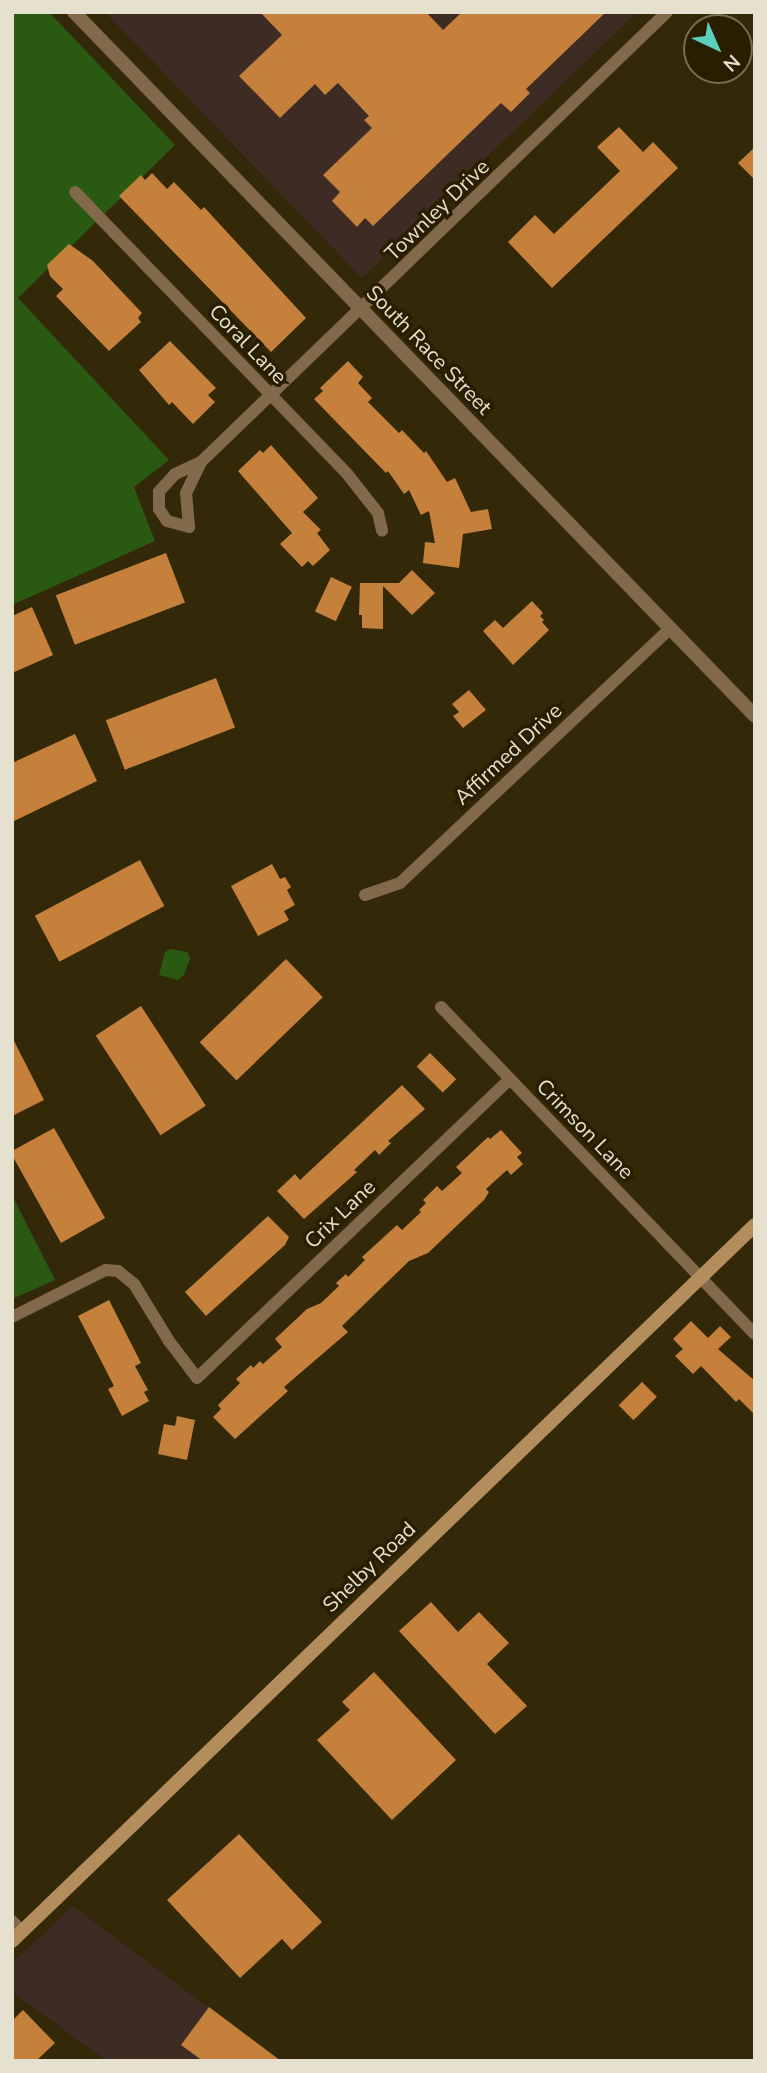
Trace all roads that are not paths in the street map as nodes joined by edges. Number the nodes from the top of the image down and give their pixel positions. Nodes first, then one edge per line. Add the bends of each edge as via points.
1 (74, 12) edge
2 (667, 12) edge
3 (75, 192) dead end
4 (362, 310) junction
5 (272, 397) junction
6 (201, 462) junction
7 (382, 531) dead end
8 (670, 629) junction
9 (755, 716) edge
10 (365, 895) dead end
11 (441, 1007) dead end
12 (510, 1079) junction
13 (755, 1225) edge
14 (700, 1278) junction
15 (12, 1317) edge
16 (755, 1334) edge
17 (16, 1931) edge

1 - 4 street, South Race Street
2 - 4 street, Townley Drive
3 - 5 street, Coral Lane
4 - 5 street, Townley Drive
4 - 8 street, South Race Street
5 - 6 street, Townley Drive
5 - 7 street, Coral Lane via 348,475 378,513
6 - 6 street, Townley Drive via 175,474 159,492 159,509 167,520 189,527 186,494
8 - 9 street, South Race Street
8 - 10 street, Affirmed Drive via 400,883
11 - 12 street, Crimson Lane
12 - 14 street, Crimson Lane
12 - 15 street, Crix Lane via 197,1378 134,1284 118,1272 106,1270
13 - 14 main road, Shelby Road
14 - 16 street, Crimson Lane
14 - 17 main road, Shelby Road

